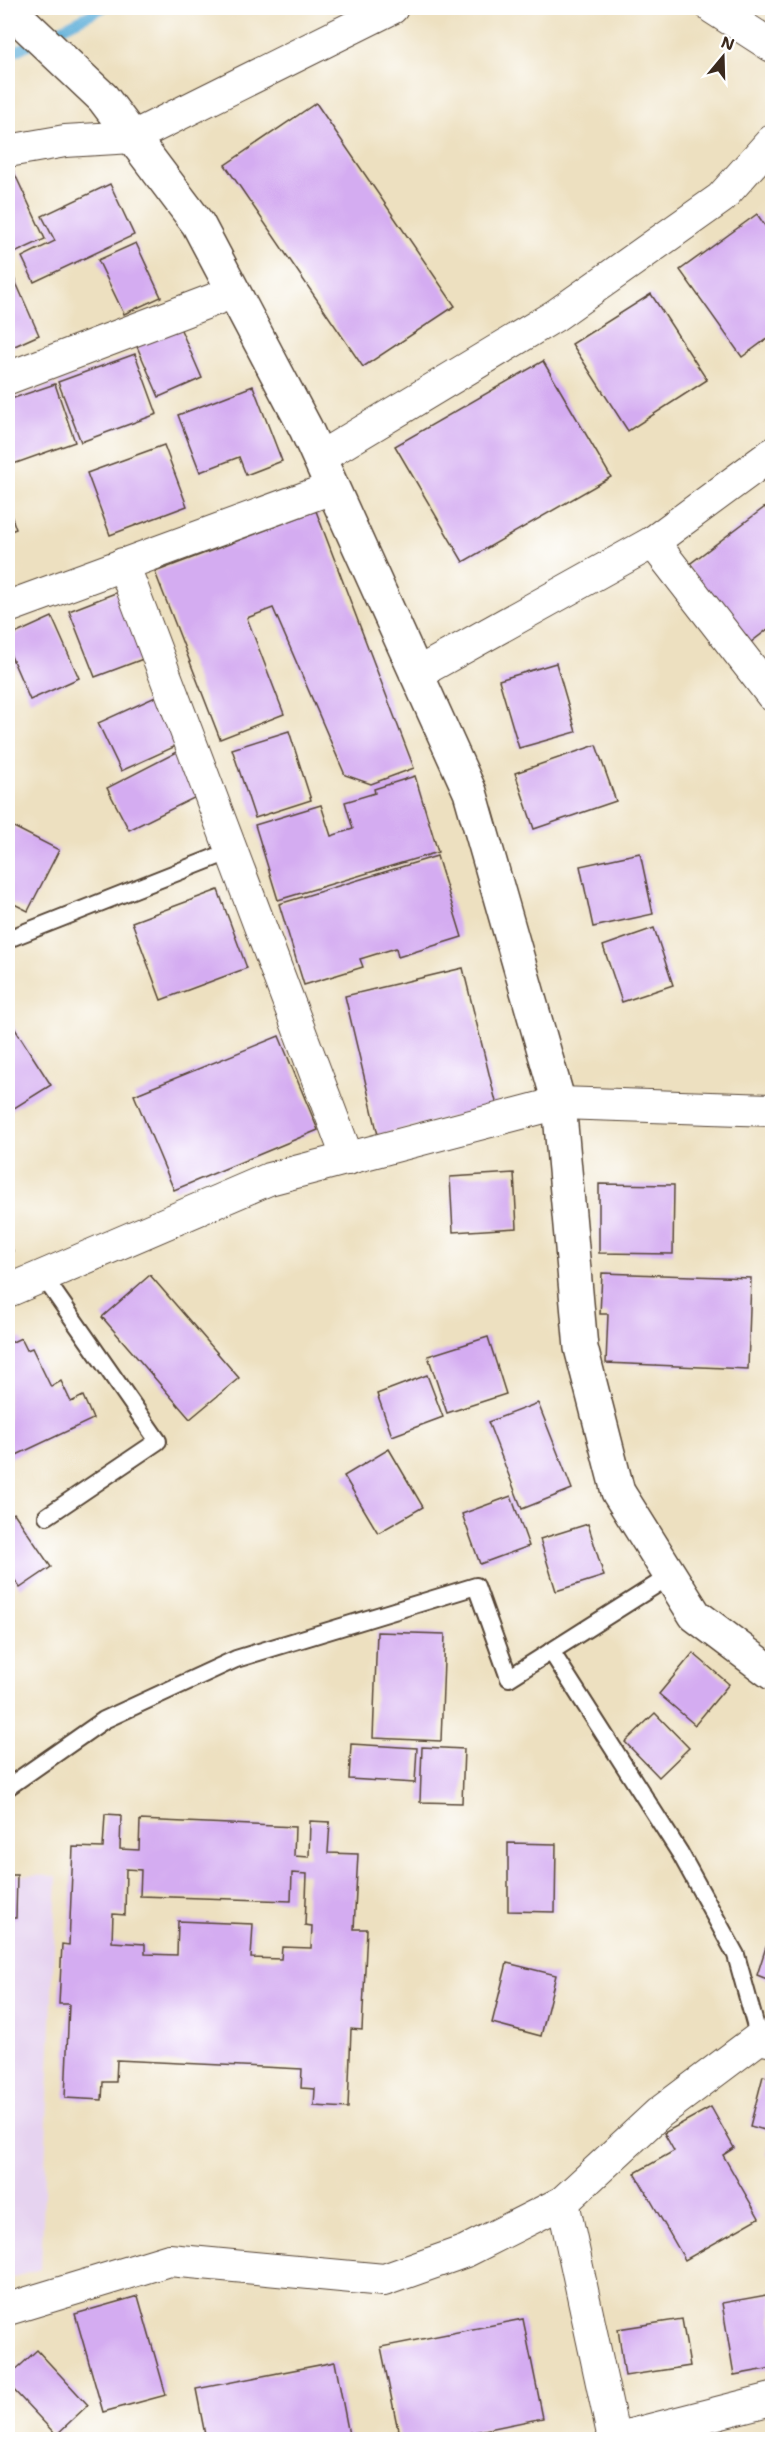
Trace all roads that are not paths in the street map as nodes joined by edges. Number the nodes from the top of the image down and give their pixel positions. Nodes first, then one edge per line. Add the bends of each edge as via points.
1 (8, 8) edge
2 (392, 8) edge
3 (713, 8) edge
4 (772, 46) edge
5 (133, 137) junction
6 (772, 141) edge
7 (8, 151) edge
8 (234, 292) junction
9 (8, 378) edge
10 (772, 454) edge
11 (319, 458) junction
12 (332, 488) junction
13 (652, 542) junction
14 (123, 564) junction
15 (8, 608) edge
16 (416, 674) junction
17 (772, 695) edge
18 (231, 851) junction
19 (8, 939) edge
20 (559, 1103) junction
21 (772, 1110) edge
22 (348, 1159) junction
23 (43, 1276) junction
24 (8, 1291) edge
25 (47, 1516) dead end
26 (670, 1576) junction
27 (551, 1651) junction
28 (772, 1673) edge
29 (8, 1787) edge
30 (766, 2039) edge
31 (563, 2202) junction
32 (8, 2309) edge
33 (772, 2399) edge
34 (612, 2439) edge

1 - 5 street via 103,98
2 - 5 street
3 - 4 street
5 - 7 street via 64,141
5 - 8 street via 198,224
6 - 11 street via 721,198 556,315
8 - 9 street
8 - 11 street
10 - 13 street
11 - 12 street
12 - 14 street
12 - 16 street
13 - 16 street
13 - 17 street
14 - 15 street
14 - 18 street
16 - 20 street via 470,792
18 - 19 lane
18 - 22 street
20 - 21 street
20 - 22 street
20 - 26 street via 581,1347 618,1492
22 - 23 street via 269,1179
23 - 24 street
23 - 25 lane via 159,1441
26 - 27 lane
26 - 28 street via 695,1614
27 - 29 lane via 509,1678 476,1586 236,1659 104,1720
27 - 30 lane via 680,1853 736,1955
30 - 31 street via 660,2114
31 - 32 street via 466,2251 384,2280 169,2260
31 - 34 street
33 - 34 street

